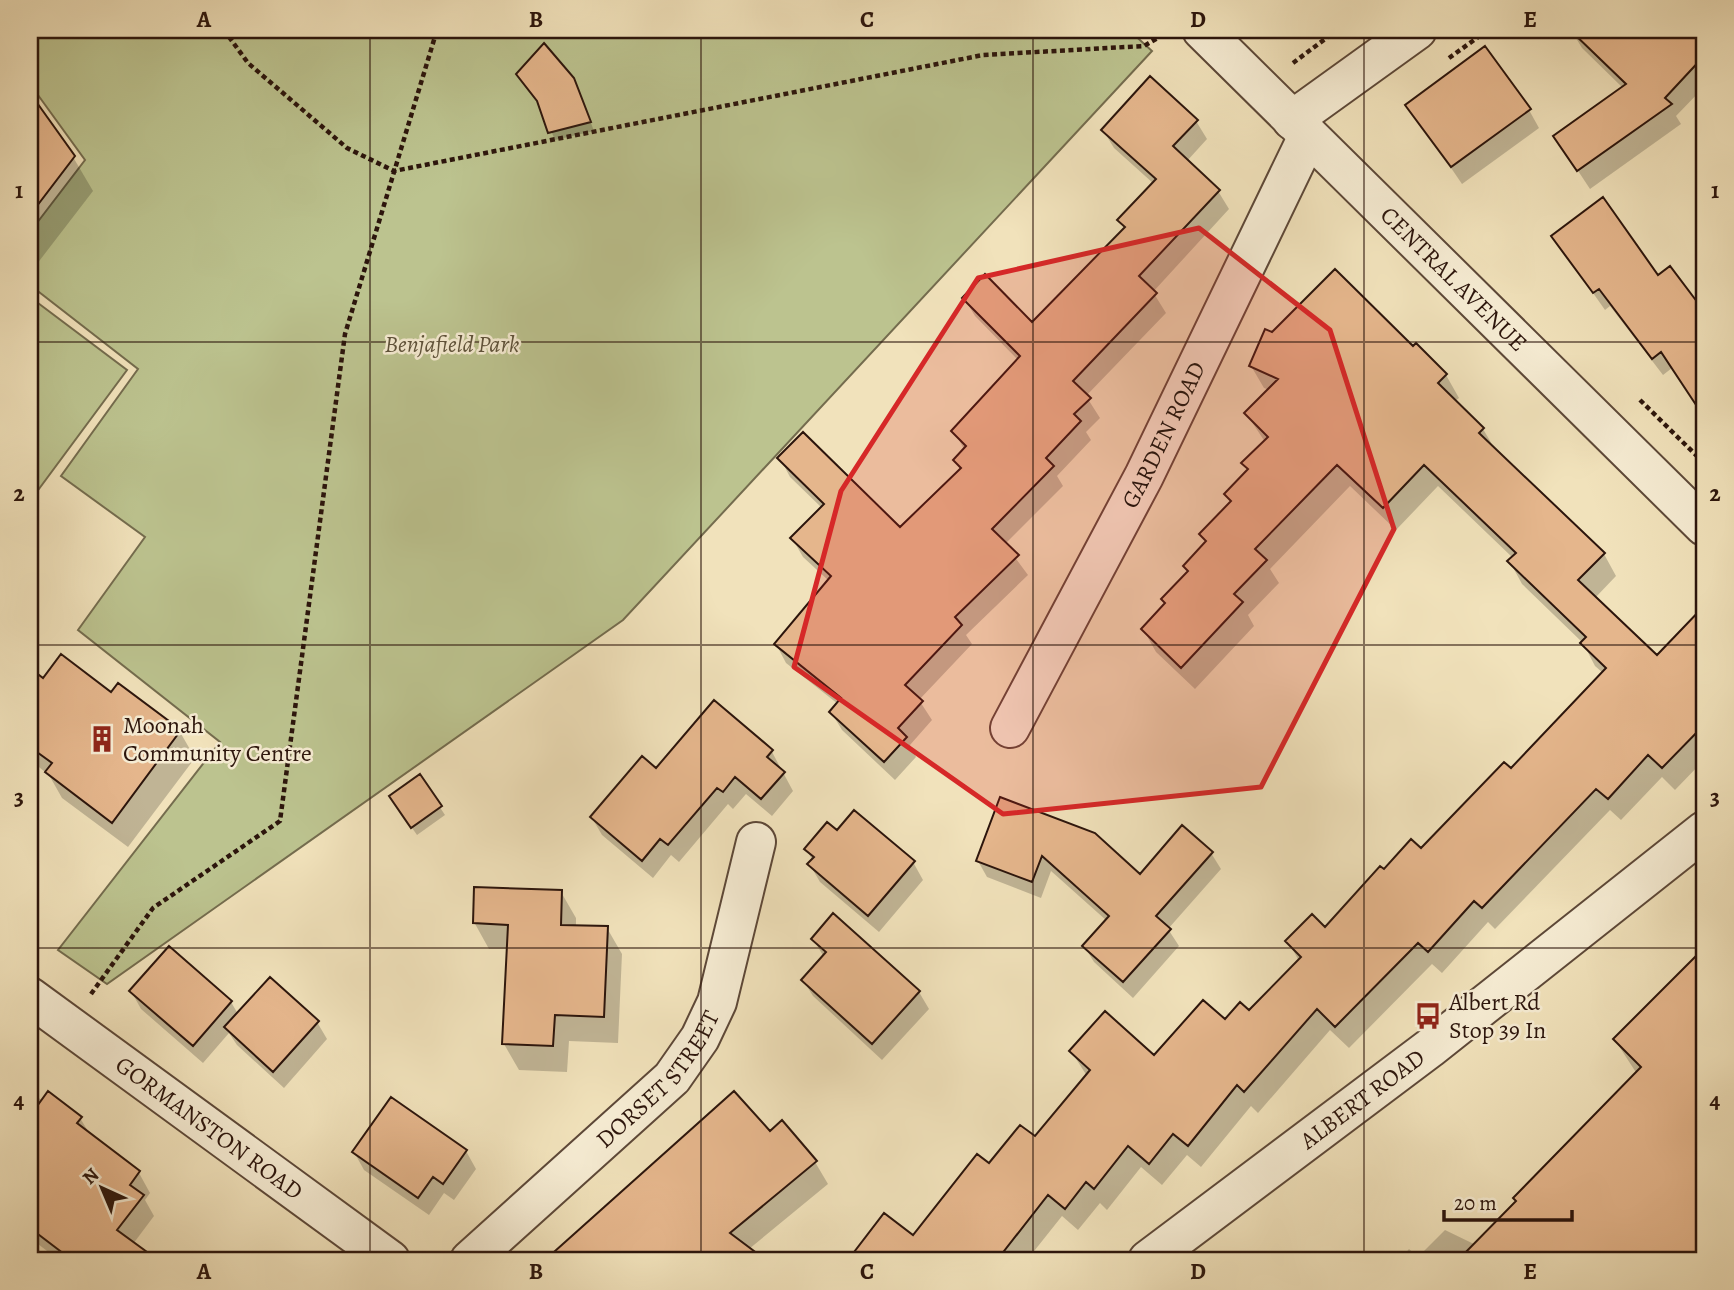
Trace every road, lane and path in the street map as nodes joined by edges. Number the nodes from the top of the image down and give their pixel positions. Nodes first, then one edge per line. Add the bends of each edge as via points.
1 (224, 30) edge
2 (438, 30) edge
3 (1171, 30) edge
4 (1202, 30) edge
5 (1337, 30) edge
6 (1417, 30) edge
7 (1259, 88) junction
8 (1300, 128) junction
9 (394, 171) junction
10 (1704, 526) edge
11 (1010, 728) dead end
12 (1704, 831) edge
13 (755, 842) dead end
14 (30, 997) edge
15 (68, 1026) junction
16 (390, 1260) edge
17 (470, 1260) edge
18 (1148, 1260) edge

1 - 9 path via 248,63 347,149
2 - 9 path
3 - 9 path via 1144,46 983,55
4 - 7 street, CENTRAL AVENUE
5 - 7 path
6 - 8 street, GARDEN ROAD
7 - 8 street, CENTRAL AVENUE
8 - 10 street, CENTRAL AVENUE
8 - 11 street, GARDEN ROAD via 1144,476
9 - 15 path via 345,334 281,821 153,908
12 - 18 street, ALBERT ROAD via 1430,1048
13 - 17 street, DORSET STREET via 717,1002 701,1038 672,1078
14 - 15 street, GORMANSTON ROAD
15 - 16 street, GORMANSTON ROAD

